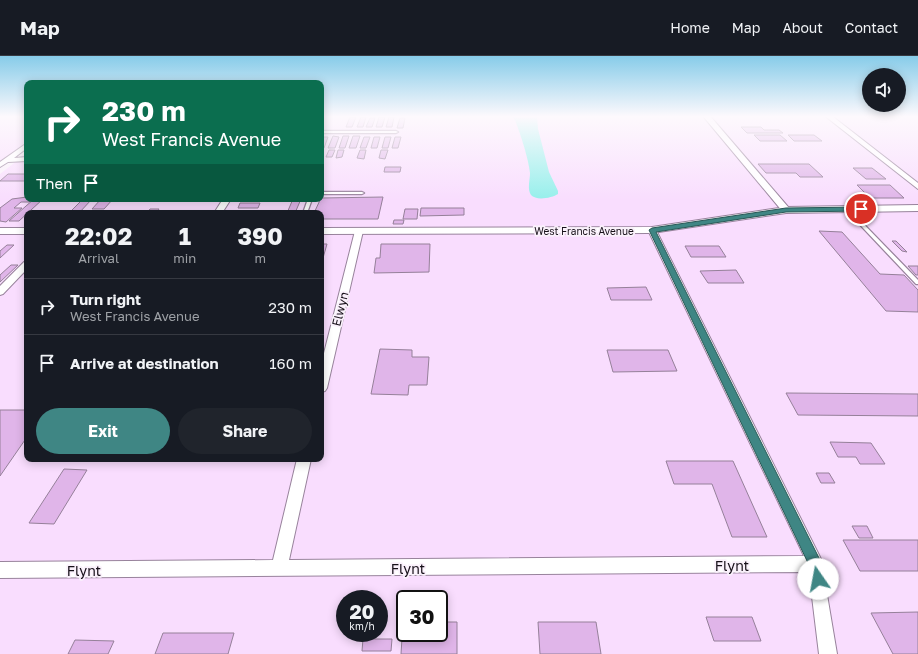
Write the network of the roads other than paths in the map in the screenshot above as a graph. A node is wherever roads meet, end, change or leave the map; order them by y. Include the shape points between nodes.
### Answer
1 (730, 144) edge
2 (863, 144) edge
3 (24, 147) edge
4 (7, 160) junction
5 (24, 160) edge
6 (0, 165) edge
7 (918, 187) edge
8 (324, 193) edge
9 (362, 193) dead end
10 (918, 208) edge
11 (847, 209) junction
12 (786, 210) junction
13 (652, 230) junction
14 (0, 231) edge
15 (24, 231) edge
16 (324, 231) edge
17 (359, 231) junction
18 (24, 267) edge
19 (918, 283) edge
20 (0, 292) edge
21 (324, 376) edge
22 (303, 462) edge
23 (816, 564) junction
24 (279, 568) junction
25 (0, 570) edge
26 (828, 654) edge

1 - 12 street
2 - 7 street
3 - 4 street
4 - 5 street
4 - 6 street
8 - 9 lane
10 - 11 street, West Francis Avenue
11 - 12 street, West Francis Avenue
11 - 19 lane
12 - 13 street, West Francis Avenue
13 - 17 street, West Francis Avenue
13 - 23 street
14 - 15 street
16 - 17 street, West Francis Avenue
17 - 21 street, Elwyn
18 - 20 street
22 - 24 street
23 - 24 street, Flynt
23 - 26 street
24 - 25 street, Flynt

